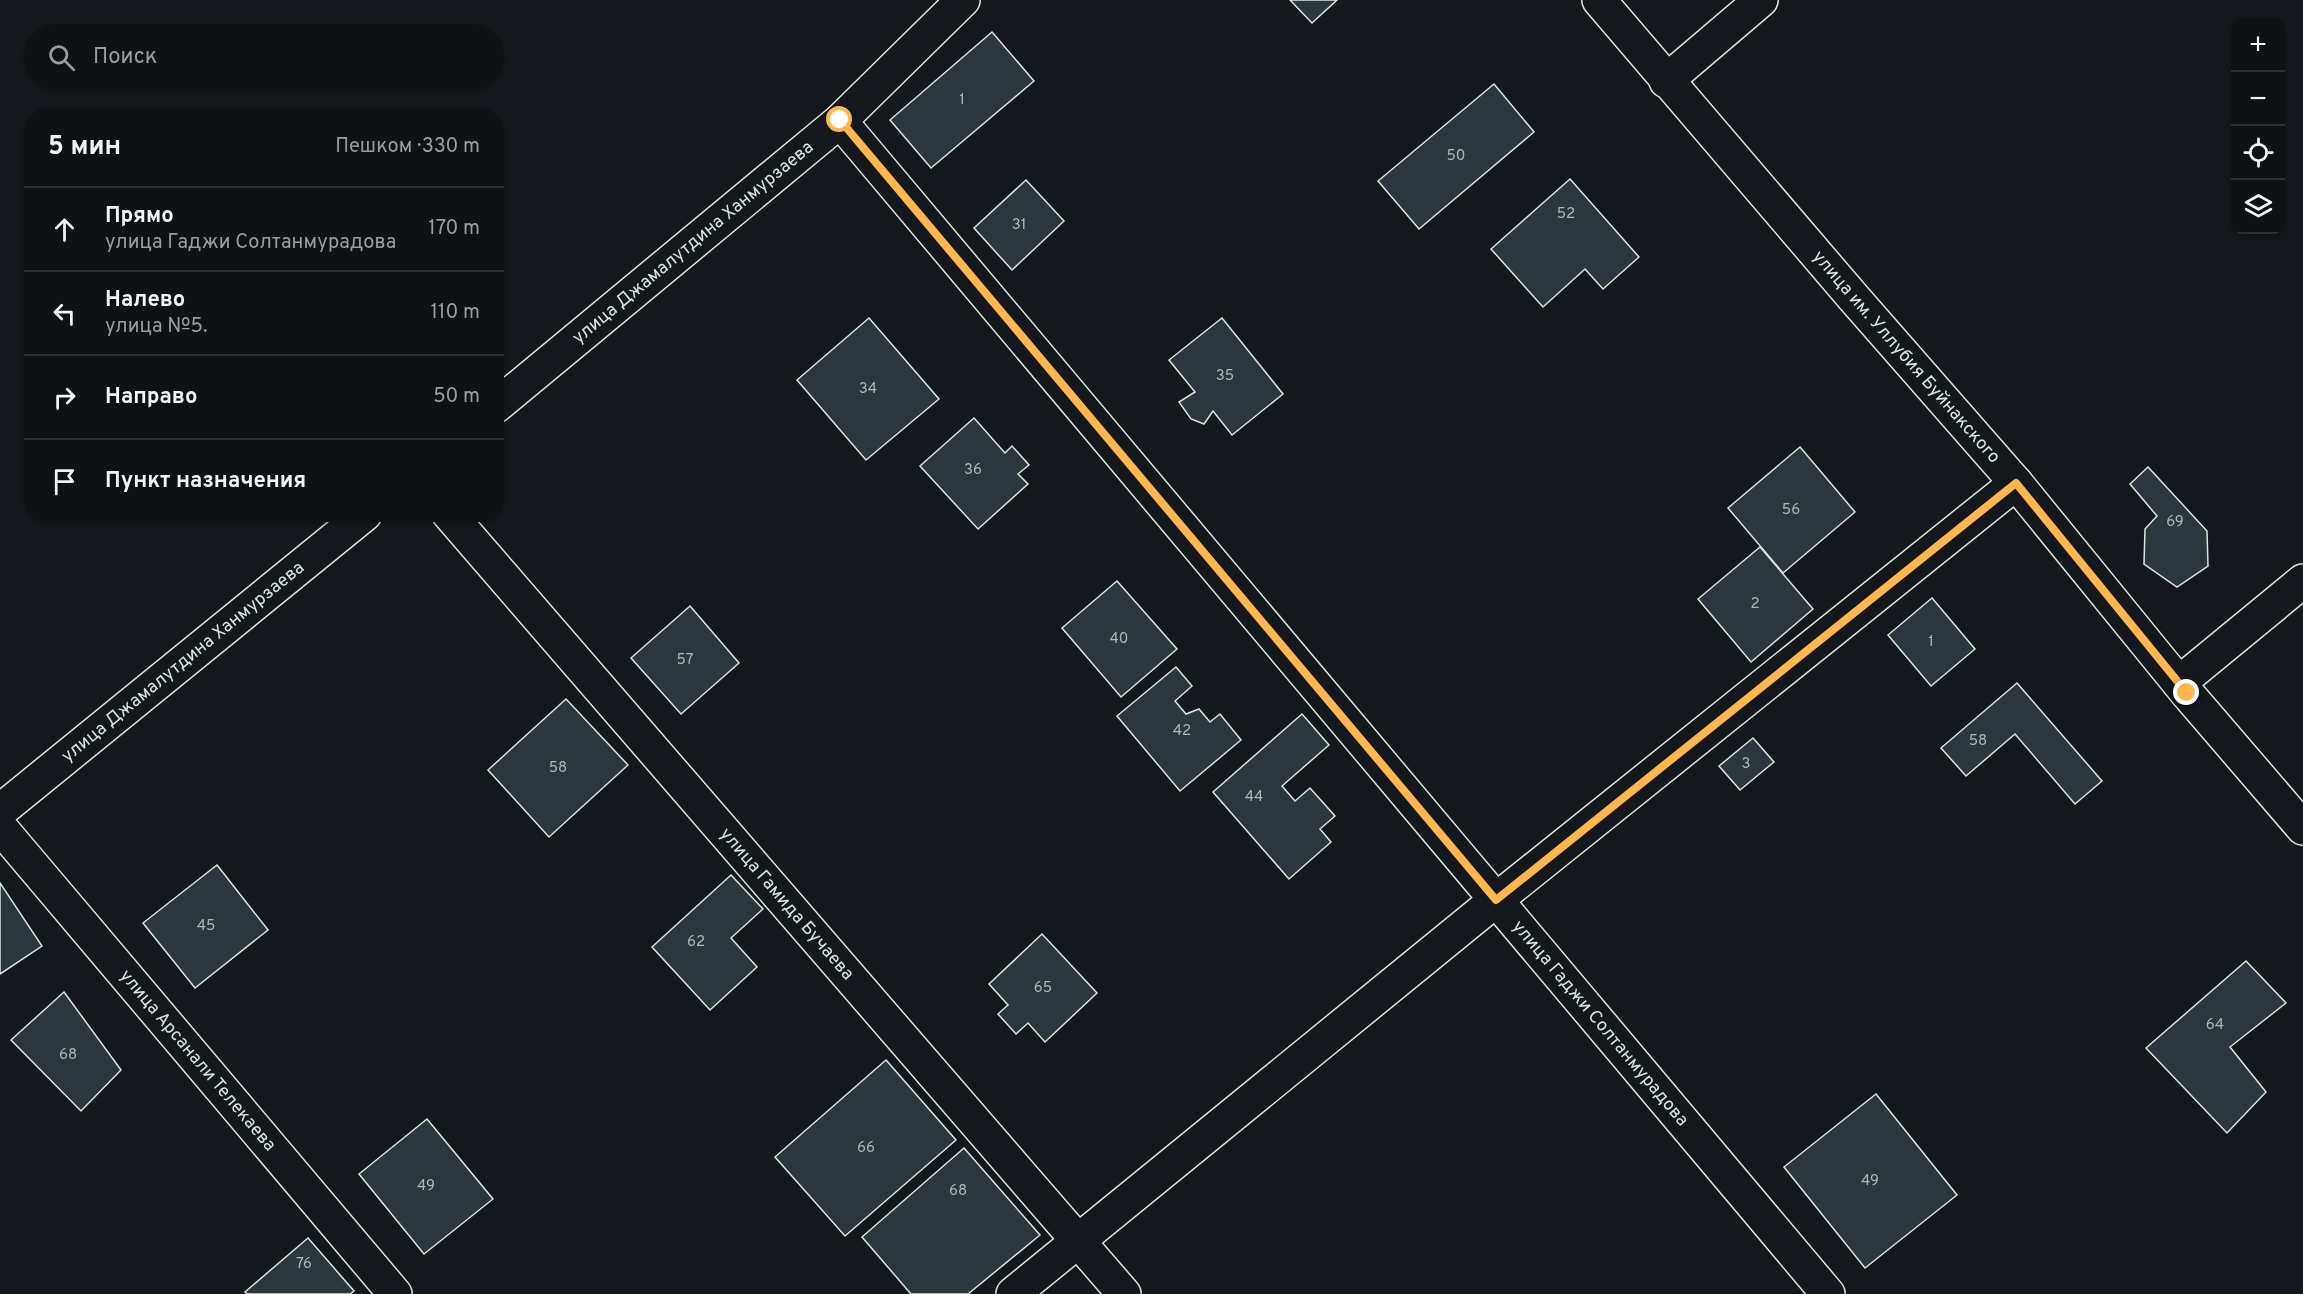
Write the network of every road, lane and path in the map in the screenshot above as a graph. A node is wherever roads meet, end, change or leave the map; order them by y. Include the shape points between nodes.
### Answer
1 (963, 0) edge
2 (1599, 0) edge
3 (1761, 0) edge
4 (1666, 81) junction
5 (840, 120) junction
6 (504, 399) edge
7 (2016, 483) junction
8 (355, 522) edge
9 (456, 522) edge
10 (2303, 581) edge
11 (2180, 683) junction
12 (0, 811) edge
13 (0, 827) edge
14 (2303, 828) edge
15 (1496, 900) junction
16 (1079, 1239) junction
17 (395, 1294) edge
18 (1013, 1294) edge
19 (1124, 1294) edge
20 (1828, 1294) edge

1 - 5 street, улица Джамалутдина Ханмурзаева
2 - 4 street, улица им. Уллубия Буйнакского
3 - 4 street
4 - 7 street, улица им. Уллубия Буйнакского
5 - 6 street, улица Джамалутдина Ханмурзаева
5 - 15 street, улица Гаджи Солтанмурадова
7 - 11 street, улица им. Уллубия Буйнакского
7 - 15 street
8 - 12 street, улица Джамалутдина Ханмурзаева
9 - 16 street, улица Гамида Бучаева
10 - 11 street
11 - 14 street, улица им. Уллубия Буйнакского
13 - 17 street, улица Арсанали Телекаева
15 - 16 street
15 - 20 street, улица Гаджи Солтанмурадова
16 - 18 street
16 - 19 street, улица Гамида Бучаева

